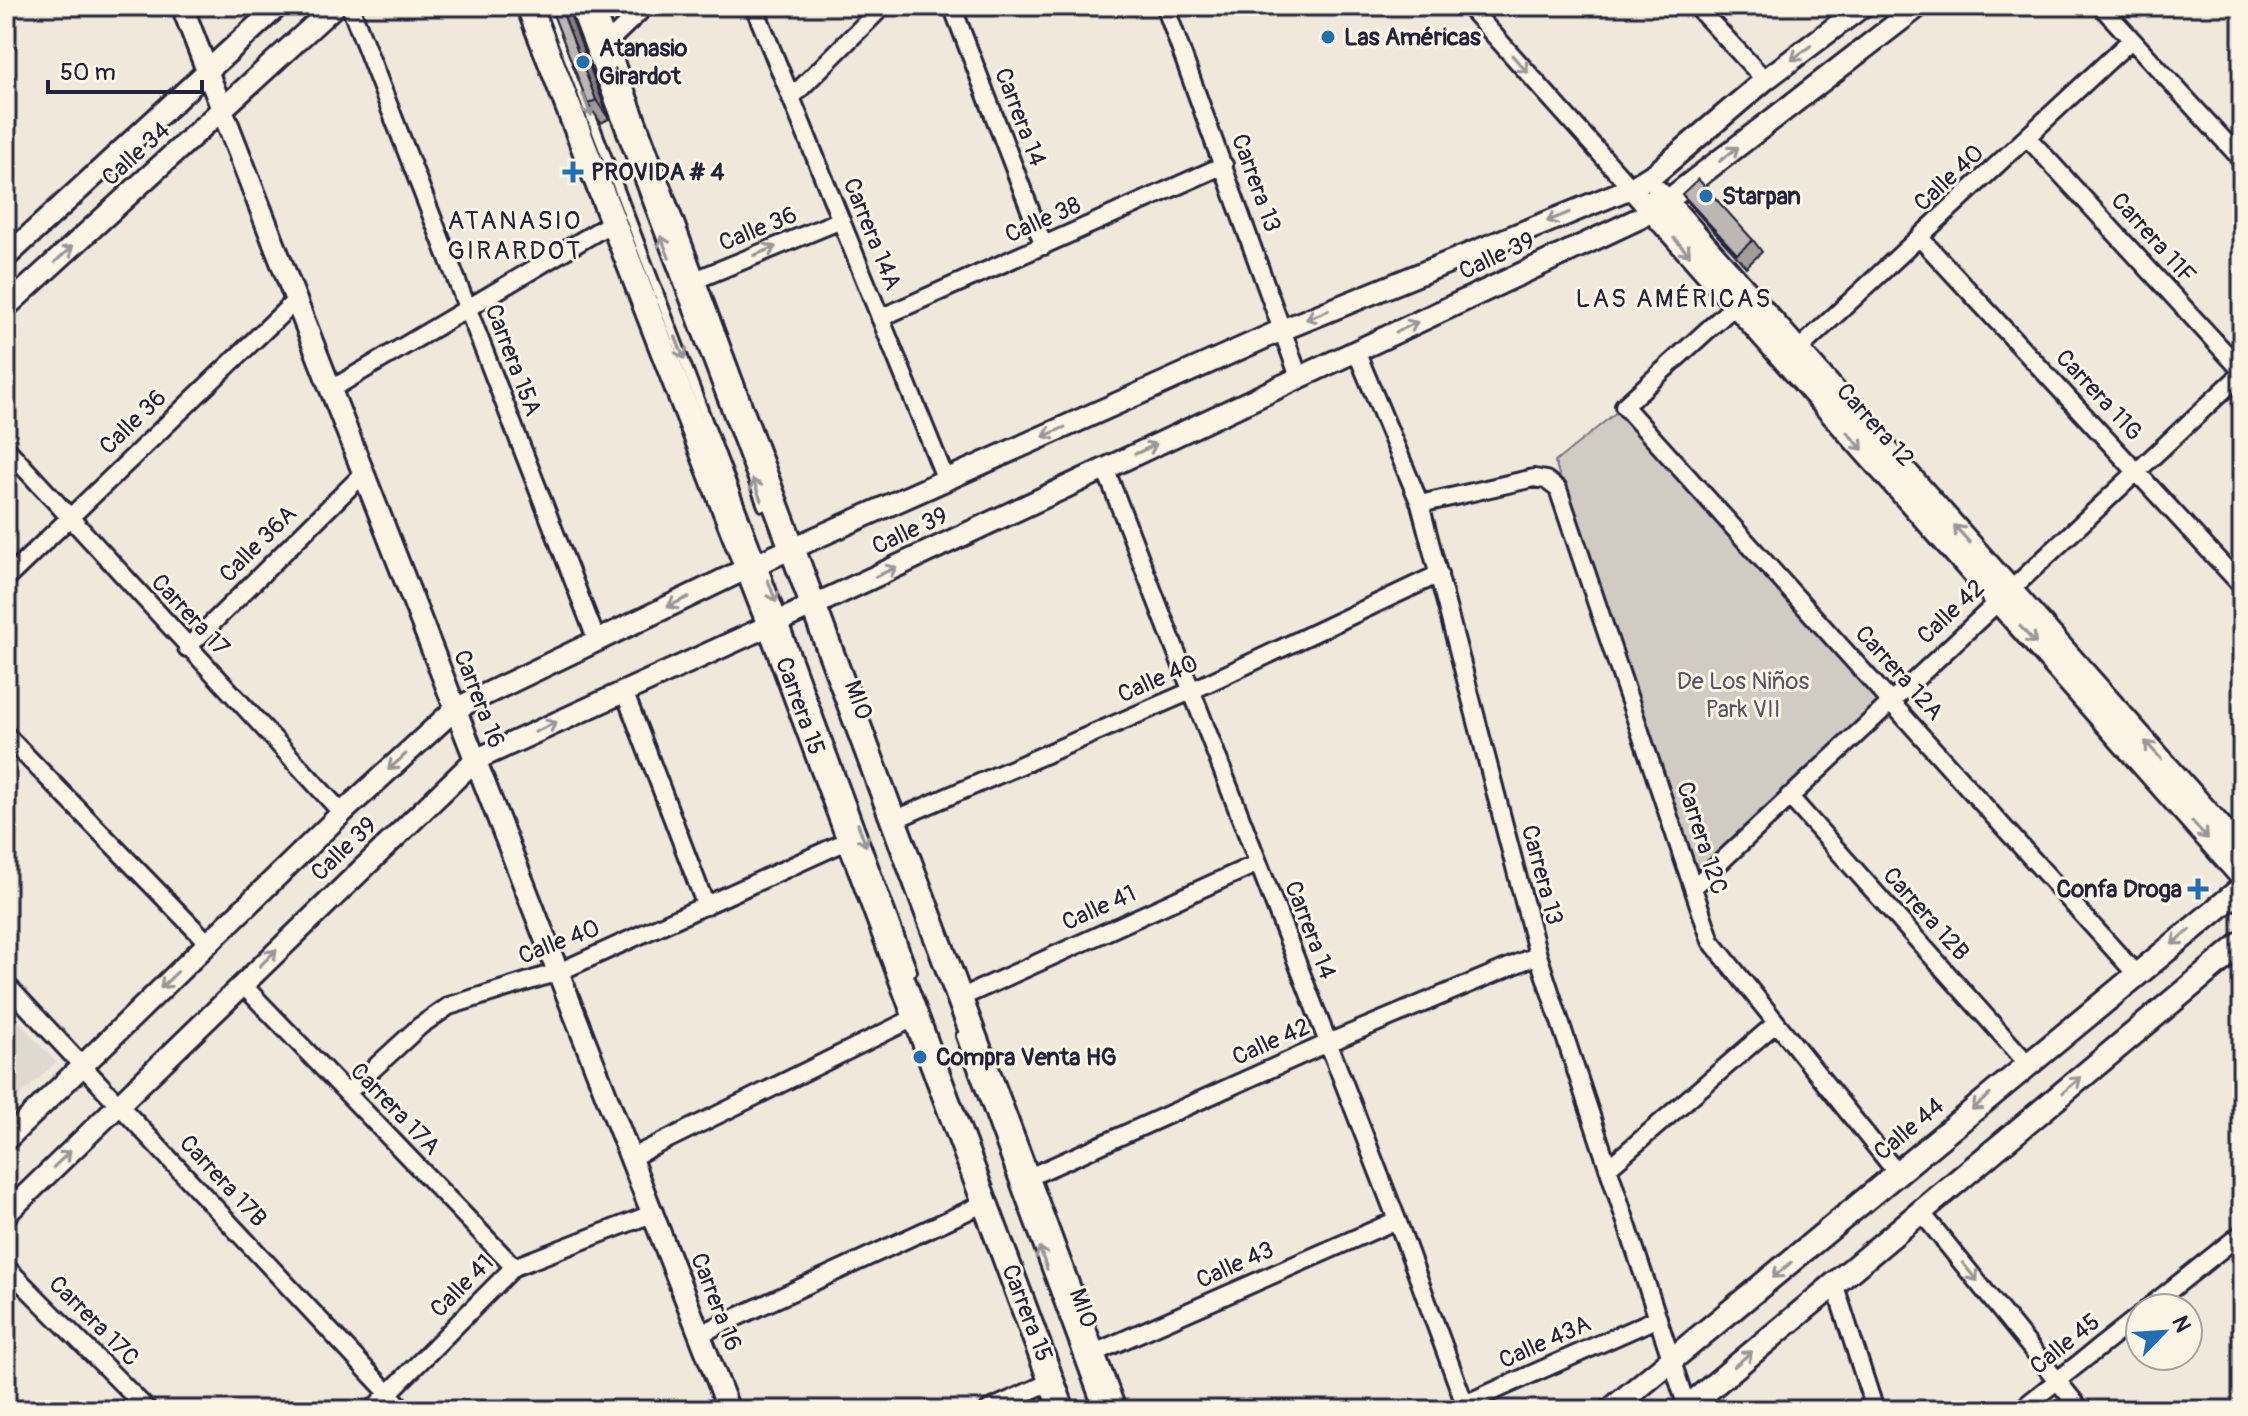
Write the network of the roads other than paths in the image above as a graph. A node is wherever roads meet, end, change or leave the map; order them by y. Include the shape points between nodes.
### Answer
1 (182, 6) edge
2 (278, 6) edge
3 (335, 6) edge
4 (350, 6) edge
5 (529, 6) edge
6 (549, 6) edge
7 (574, 6) edge
8 (590, 6) edge
9 (646, 6) edge
10 (754, 6) edge
11 (883, 6) edge
12 (952, 6) edge
13 (1165, 6) edge
14 (1468, 6) edge
15 (1696, 6) edge
16 (1863, 6) edge
17 (1919, 6) edge
18 (2101, 6) edge
19 (2131, 40) junction
20 (605, 45) junction
21 (207, 72) junction
22 (1765, 80) junction
23 (791, 98) junction
24 (222, 110) junction
25 (2028, 138) junction
26 (2236, 142) edge
27 (2242, 160) edge
28 (1224, 165) junction
29 (1639, 184) junction
30 (1659, 206) junction
31 (841, 220) junction
32 (613, 222) junction
33 (1920, 238) junction
34 (1044, 246) junction
35 (6, 257) edge
36 (693, 281) junction
37 (295, 301) junction
38 (1734, 306) junction
39 (6, 307) edge
40 (468, 308) junction
41 (880, 318) junction
42 (1282, 330) junction
43 (1798, 350) junction
44 (1356, 351) junction
45 (2242, 372) edge
46 (1299, 377) junction
47 (330, 390) junction
48 (6, 448) edge
49 (1105, 468) junction
50 (2137, 472) junction
51 (362, 475) junction
52 (946, 480) junction
53 (1420, 504) junction
54 (766, 511) dead end
55 (68, 517) junction
56 (784, 547) junction
57 (755, 565) junction
58 (1439, 574) junction
59 (6, 579) edge
60 (2242, 586) edge
61 (2004, 596) junction
62 (809, 607) junction
63 (776, 622) junction
64 (813, 637) dead end
65 (597, 641) junction
66 (187, 648) junction
67 (624, 691) junction
68 (1191, 691) junction
69 (1892, 700) junction
70 (455, 709) junction
71 (6, 735) edge
72 (475, 760) junction
73 (1789, 796) junction
74 (342, 813) junction
75 (894, 820) junction
76 (849, 840) junction
77 (2242, 850) edge
78 (1258, 863) junction
79 (2242, 878) edge
80 (1694, 887) junction
81 (2242, 888) edge
82 (706, 906) junction
83 (208, 943) junction
84 (2242, 943) edge
85 (1538, 955) junction
86 (561, 971) junction
87 (2136, 974) junction
88 (913, 976) dead end
89 (6, 984) edge
90 (242, 984) junction
91 (960, 998) junction
92 (916, 1017) junction
93 (956, 1023) dead end
94 (1775, 1024) junction
95 (1328, 1043) junction
96 (2027, 1063) junction
97 (82, 1066) junction
98 (347, 1093) junction
99 (118, 1104) junction
100 (6, 1140) edge
101 (974, 1140) dead end
102 (632, 1157) junction
103 (1608, 1168) junction
104 (1897, 1173) junction
105 (1027, 1178) junction
106 (985, 1203) junction
107 (1921, 1212) junction
108 (654, 1213) junction
109 (6, 1214) edge
110 (1397, 1220) junction
111 (2242, 1233) edge
112 (6, 1267) edge
113 (514, 1267) junction
114 (1834, 1283) junction
115 (2168, 1292) edge
116 (1658, 1318) junction
117 (2124, 1328) edge
118 (700, 1334) junction
119 (1092, 1354) junction
120 (1672, 1362) junction
121 (2058, 1380) junction
122 (1052, 1381) junction
123 (389, 1393) junction
124 (1461, 1408) edge
125 (1686, 1409) edge
126 (148, 1410) edge
127 (372, 1410) edge
128 (404, 1410) edge
129 (729, 1410) edge
130 (988, 1410) edge
131 (1062, 1410) edge
132 (1072, 1410) edge
133 (1099, 1410) edge
134 (1113, 1410) edge
135 (1611, 1410) edge
136 (1875, 1410) edge
137 (2020, 1410) edge
138 (2081, 1410) edge

1 - 21 street, Carrera 16
2 - 21 street, Calle 34
3 - 24 street, Calle 34
4 - 40 street, Carrera 15A
5 - 32 main road, Carrera 15
6 -> 57 lane
54 -> 7 lane
8 - 20 main road, Carrera 15
9 - 20 street
10 - 23 street, Carrera 14A
11 - 23 street
12 - 34 street, Carrera 14
13 - 28 street, Carrera 13
14 -> 29 street, Carrera 12
15 - 22 street
16 -> 22 street, Calle 39
30 -> 17 street, Calle 39
18 - 19 street
19 - 25 street, Calle 40
19 - 26 street
20 - 36 main road, Carrera 15
21 - 24 street, Carrera 16
21 - 35 street, Calle 34
22 - 29 street, Calle 39
23 - 31 street, Carrera 14A
24 - 37 street, Carrera 16
39 -> 24 street, Calle 34
25 - 33 street, Calle 40
25 - 45 street, Carrera 11F
26 - 27 street
28 - 34 street, Calle 38
28 - 42 street, Carrera 13
29 - 30 street, Carrera 12
29 -> 42 street, Calle 39
30 -> 38 street, Carrera 12
30 - 43 street, Carrera 12
44 -> 30 street, Calle 39
36 -> 31 street, Calle 36
31 - 41 street, Carrera 14A
32 - 40 street
32 - 57 main road, Carrera 15
33 - 43 street, Calle 40
33 - 50 street, Carrera 11G
34 - 41 street, Calle 38
36 - 56 main road, Carrera 15
37 - 47 street, Carrera 16
37 - 55 street, Calle 36
38 -> 61 street, Carrera 12
38 - 69 street, Carrera 12A via 1624,406
40 - 47 street
40 - 65 street, Carrera 15A
41 - 52 street, Carrera 14A
42 - 46 street, Carrera 13
42 -> 52 street, Calle 39
61 -> 43 street, Carrera 12
44 - 46 street, Calle 39
44 - 53 street, Carrera 13
45 - 50 street, Calle 42
49 -> 46 street, Calle 39
47 - 51 street, Carrera 16
48 - 55 street, Carrera 17
62 -> 49 street, Calle 39
49 - 68 street, Carrera 14
50 - 60 street, Carrera 11G
50 - 61 street, Calle 42
51 - 66 street, Calle 36A
51 - 70 street, Carrera 16
52 - 56 street, Calle 39
53 - 58 street, Carrera 13
53 - 80 street, Carrera 12C via 1540,478 1563,497
55 - 59 street, Calle 36
55 - 66 street, Carrera 17
56 - 57 street, Calle 39
56 - 62 main road, Carrera 15
57 -> 63 main road, Carrera 15
57 -> 65 street, Calle 39
58 - 68 street, Calle 40
58 - 85 street, Carrera 13
61 - 69 street, Calle 42
77 -> 61 street, Carrera 12
61 -> 79 street, Carrera 12
62 - 63 street, Calle 39
62 - 64 lane
62 - 75 main road, Carrera 15
63 - 67 street, Calle 39
63 - 76 main road, Carrera 15
63 -> 88 lane, MIO
65 - 70 street, Calle 39
66 - 74 street, Carrera 17
72 -> 67 street, Calle 39
67 - 82 street
68 - 75 street, Calle 40
68 - 78 street, Carrera 14
69 - 73 street, Calle 42
69 - 87 street, Carrera 12A
70 - 72 street, Carrera 16
70 -> 74 street, Calle 39
71 - 83 street
72 - 86 street, Carrera 16
90 -> 72 street, Calle 39
73 - 80 street, Calle 42
73 - 96 street, Carrera 12B
74 - 83 street, Calle 39
75 - 91 main road, Carrera 15
76 - 82 street, Calle 40
76 - 92 main road, Carrera 15
78 - 91 street, Calle 41
78 - 95 street, Carrera 14
80 - 94 street, Carrera 12C via 1711,941
81 -> 87 main road, Calle 44
82 - 86 street, Calle 40
83 -> 97 street, Calle 39
107 -> 84 main road
85 - 95 street, Calle 42
85 - 103 street, Carrera 13
86 - 98 street, Calle 40 via 449,1006
86 - 102 street, Carrera 16
87 - 96 main road, Calle 44
89 - 97 street, Carrera 17B
90 - 98 street, Carrera 17A
90 - 99 street, Calle 39
91 - 105 main road, Carrera 15
92 - 102 street
92 - 106 main road, Carrera 15
133 -> 93 lane, MIO
94 - 103 street
94 - 104 street, Carrera 12C
95 - 105 street, Calle 42
95 - 110 street, Carrera 14
96 -> 104 main road, Calle 44
97 - 99 street, Carrera 17B
97 - 100 street, Calle 39
98 - 113 street, Carrera 17A
109 -> 99 street, Calle 39
99 - 123 street, Carrera 17B
101 - 132 lane, MIO
102 - 108 street, Carrera 16
103 - 116 street, Carrera 13
104 -> 120 main road, Calle 44
105 - 119 main road, Carrera 15
106 - 118 street
106 - 122 main road, Carrera 15
107 - 114 main road
107 -> 121 street
108 - 113 street, Calle 41
108 - 118 street, Carrera 16
110 - 119 street, Calle 43
110 - 124 street, Carrera 14
111 - 115 street
112 - 126 street, Carrera 17C
113 - 123 street, Calle 41
125 -> 114 main road
114 - 136 street
116 - 120 street, Carrera 13
116 - 124 street, Calle 43A
117 - 121 street, Calle 45
118 - 129 street, Carrera 16
119 - 134 main road, Carrera 15
120 - 125 street, Carrera 13
120 - 135 main road, Calle 44
121 - 137 street, Calle 45
121 - 138 street
122 - 130 street
122 - 131 main road, Carrera 15
123 - 127 street, Calle 41
123 - 128 street, Carrera 17B

